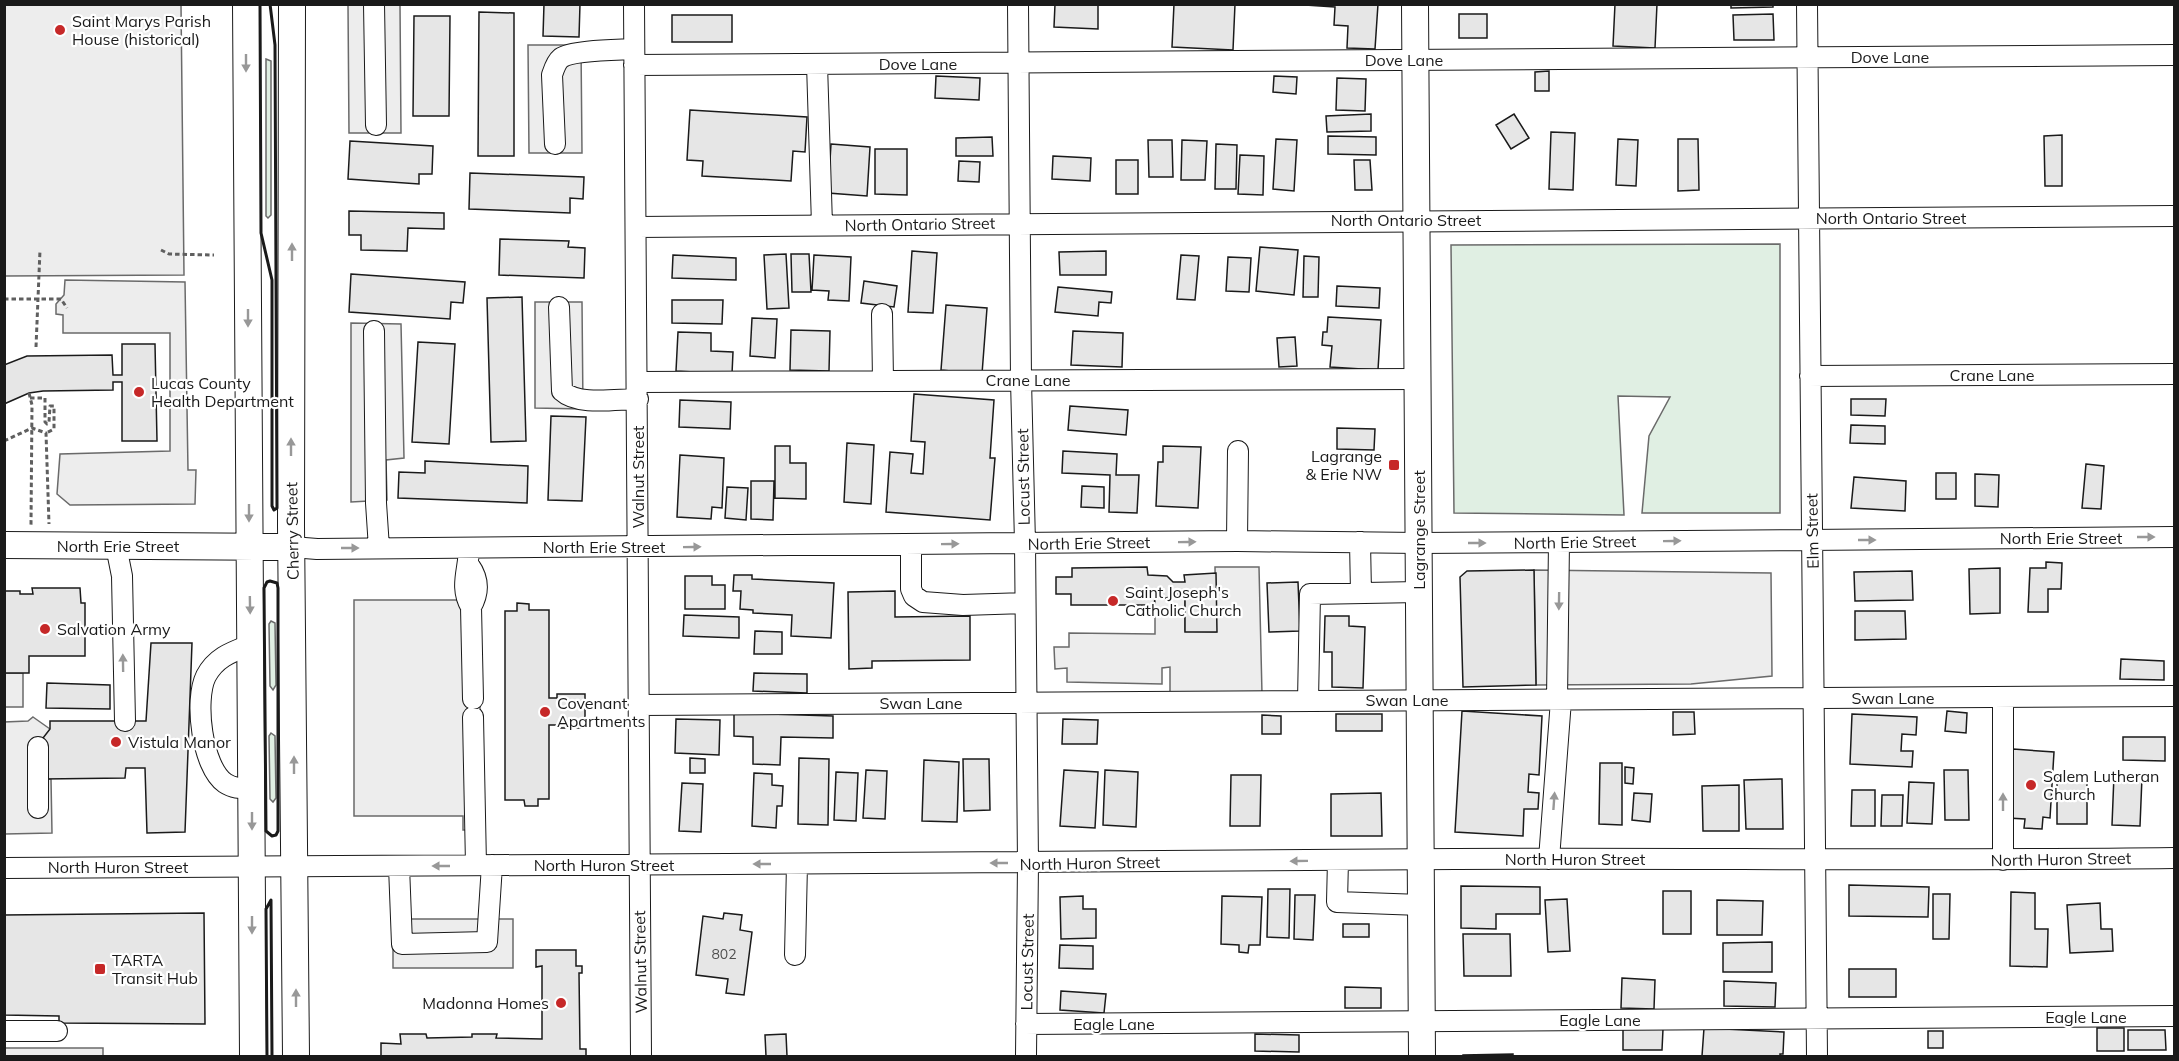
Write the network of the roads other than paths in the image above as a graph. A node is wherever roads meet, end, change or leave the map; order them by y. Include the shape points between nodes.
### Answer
1 (246, 4) edge
2 (292, 4) edge
3 (374, 4) edge
4 (634, 4) edge
5 (1018, 4) edge
6 (1415, 4) edge
7 (1807, 4) edge
8 (2175, 55) edge
9 (634, 57) junction
10 (1807, 58) junction
11 (1415, 60) junction
12 (1019, 63) junction
13 (817, 64) junction
14 (376, 125) dead end
15 (555, 144) dead end
16 (2175, 216) edge
17 (1809, 218) junction
18 (1415, 220) junction
19 (1020, 223) junction
20 (822, 225) junction
21 (637, 227) junction
22 (560, 307) dead end
23 (882, 314) dead end
24 (374, 331) dead end
25 (2175, 374) edge
26 (1810, 376) junction
27 (1418, 379) junction
28 (1021, 380) junction
29 (882, 381) junction
30 (638, 391) junction
31 (1238, 451) dead end
32 (2175, 537) edge
33 (1812, 540) junction
34 (1238, 541) junction
35 (1559, 542) junction
36 (1025, 543) junction
37 (1359, 543) junction
38 (1419, 543) junction
39 (4, 545) edge
40 (910, 545) junction
41 (116, 546) junction
42 (249, 546) junction
43 (291, 547) junction
44 (638, 547) junction
45 (379, 548) junction
46 (469, 557) junction
47 (1419, 592) junction
48 (1361, 593) junction
49 (1025, 603) junction
50 (250, 645) junction
51 (2175, 696) edge
52 (2003, 697) junction
53 (1813, 698) junction
54 (1420, 700) junction
55 (1559, 700) junction
56 (1308, 701) junction
57 (1026, 702) junction
58 (640, 705) junction
59 (124, 721) dead end
60 (38, 747) dead end
61 (252, 788) junction
62 (38, 808) dead end
63 (1815, 858) junction
64 (2175, 858) edge
65 (1549, 859) junction
66 (1338, 860) junction
67 (1421, 860) junction
68 (2003, 860) junction
69 (1028, 863) junction
70 (797, 864) junction
71 (484, 865) junction
72 (638, 865) junction
73 (295, 866) junction
74 (399, 866) junction
75 (252, 867) junction
76 (4, 868) edge
77 (1421, 905) junction
78 (795, 955) dead end
79 (2175, 1016) edge
80 (1816, 1019) junction
81 (1422, 1022) junction
82 (1026, 1024) junction
83 (57, 1030) dead end
84 (4, 1031) edge
85 (253, 1056) edge
86 (296, 1056) edge
87 (641, 1056) edge
88 (1026, 1056) edge
89 (1422, 1056) edge
90 (1817, 1056) edge

1 -> 42 main road
43 -> 2 main road, Cherry Street
3 - 14 street
4 - 9 street, Walnut Street
5 - 12 street, Locust Street
6 - 11 main road, Lagrange Street
7 - 10 street, Elm Street
8 - 10 street, Dove Lane
9 - 13 street, Dove Lane
9 - 15 street, Dove Lane via 585,52 562,57 552,75
9 - 21 street, Walnut Street
10 - 11 street, Dove Lane
10 - 17 street, Elm Street
11 - 12 street, Dove Lane
11 - 18 main road, Lagrange Street
12 - 13 street, Dove Lane
12 - 19 street, Locust Street
13 - 20 street
16 - 17 street, North Ontario Street
17 - 18 street, North Ontario Street
17 - 26 street, Elm Street
18 - 19 street, North Ontario Street
18 - 27 main road, Lagrange Street
19 - 20 street, North Ontario Street
19 - 28 street, Locust Street
20 - 21 street, North Ontario Street
21 - 30 street, Walnut Street
22 - 30 street, Crane Lane via 562,391 577,400
23 - 29 street
24 - 45 street
25 - 26 street, Crane Lane
26 - 33 street, Elm Street
27 - 28 street, Crane Lane
27 - 38 main road, Lagrange Street
28 - 29 street, Crane Lane
28 - 36 street, Locust Street
29 - 30 street, Crane Lane
30 - 44 street, Walnut Street
31 - 34 street
33 -> 32 street, North Erie Street
35 -> 33 street, North Erie Street
33 - 53 street, Elm Street
36 -> 34 street, North Erie Street
34 - 37 street, North Erie Street
38 -> 35 street, North Erie Street
35 -> 55 street
40 -> 36 street, North Erie Street
36 - 49 street, Locust Street
37 - 38 street, North Erie Street
37 - 48 street
38 - 47 main road, Lagrange Street
39 - 41 main road, North Erie Street
44 -> 40 street, North Erie Street
40 - 49 street via 911,589 922,602
41 - 42 main road, North Erie Street
59 -> 41 street via 122,576
42 - 43 main road, North Erie Street
42 -> 50 main road
43 -> 45 street, North Erie Street
73 -> 43 main road, Cherry Street
44 - 46 street, North Erie Street
44 - 58 street, Walnut Street
45 - 46 street, North Erie Street
46 - 71 street via 464,573 466,598 471,607 473,708
47 - 48 street
47 - 54 main road, Lagrange Street
48 - 56 street via 1310,594
49 - 57 street, Locust Street
50 - 61 main road
50 - 61 street via 224,655 206,675 201,719 208,759 215,774 225,784
51 - 52 street, Swan Lane
52 - 53 street, Swan Lane
68 -> 52 street
53 - 55 street, Swan Lane
53 - 63 street, Elm Street
54 - 55 street, Swan Lane
54 - 56 street, Swan Lane
54 - 67 main road, Lagrange Street
65 -> 55 street
56 - 57 street, Swan Lane
57 - 58 street, Swan Lane
57 - 69 street, Locust Street
58 - 72 street, Walnut Street
60 - 62 street
61 -> 75 main road
63 - 65 street, North Huron Street
63 - 68 street, North Huron Street
63 - 80 street, Elm Street
64 - 68 street, North Huron Street
65 - 67 street, North Huron Street
66 - 67 street, North Huron Street
66 -> 69 street, North Huron Street
66 - 77 street via 1337,902
67 - 77 main road, Lagrange Street
69 -> 70 street, North Huron Street
69 - 82 street, Locust Street
70 -> 72 street, North Huron Street
70 - 78 street
71 - 72 street, North Huron Street
71 -> 74 street, North Huron Street
71 - 74 street via 487,942 402,944
72 - 87 street, Walnut Street
73 - 74 street, North Huron Street
73 - 75 street, North Huron Street
86 -> 73 main road, Cherry Street
75 - 76 street, North Huron Street
75 -> 85 main road
77 - 81 main road, Lagrange Street
79 - 80 street, Eagle Lane
80 - 81 street, Eagle Lane
80 - 90 street, Elm Street
81 - 82 street, Eagle Lane
81 - 89 main road, Lagrange Street
82 - 88 street, Locust Street
83 - 84 street

